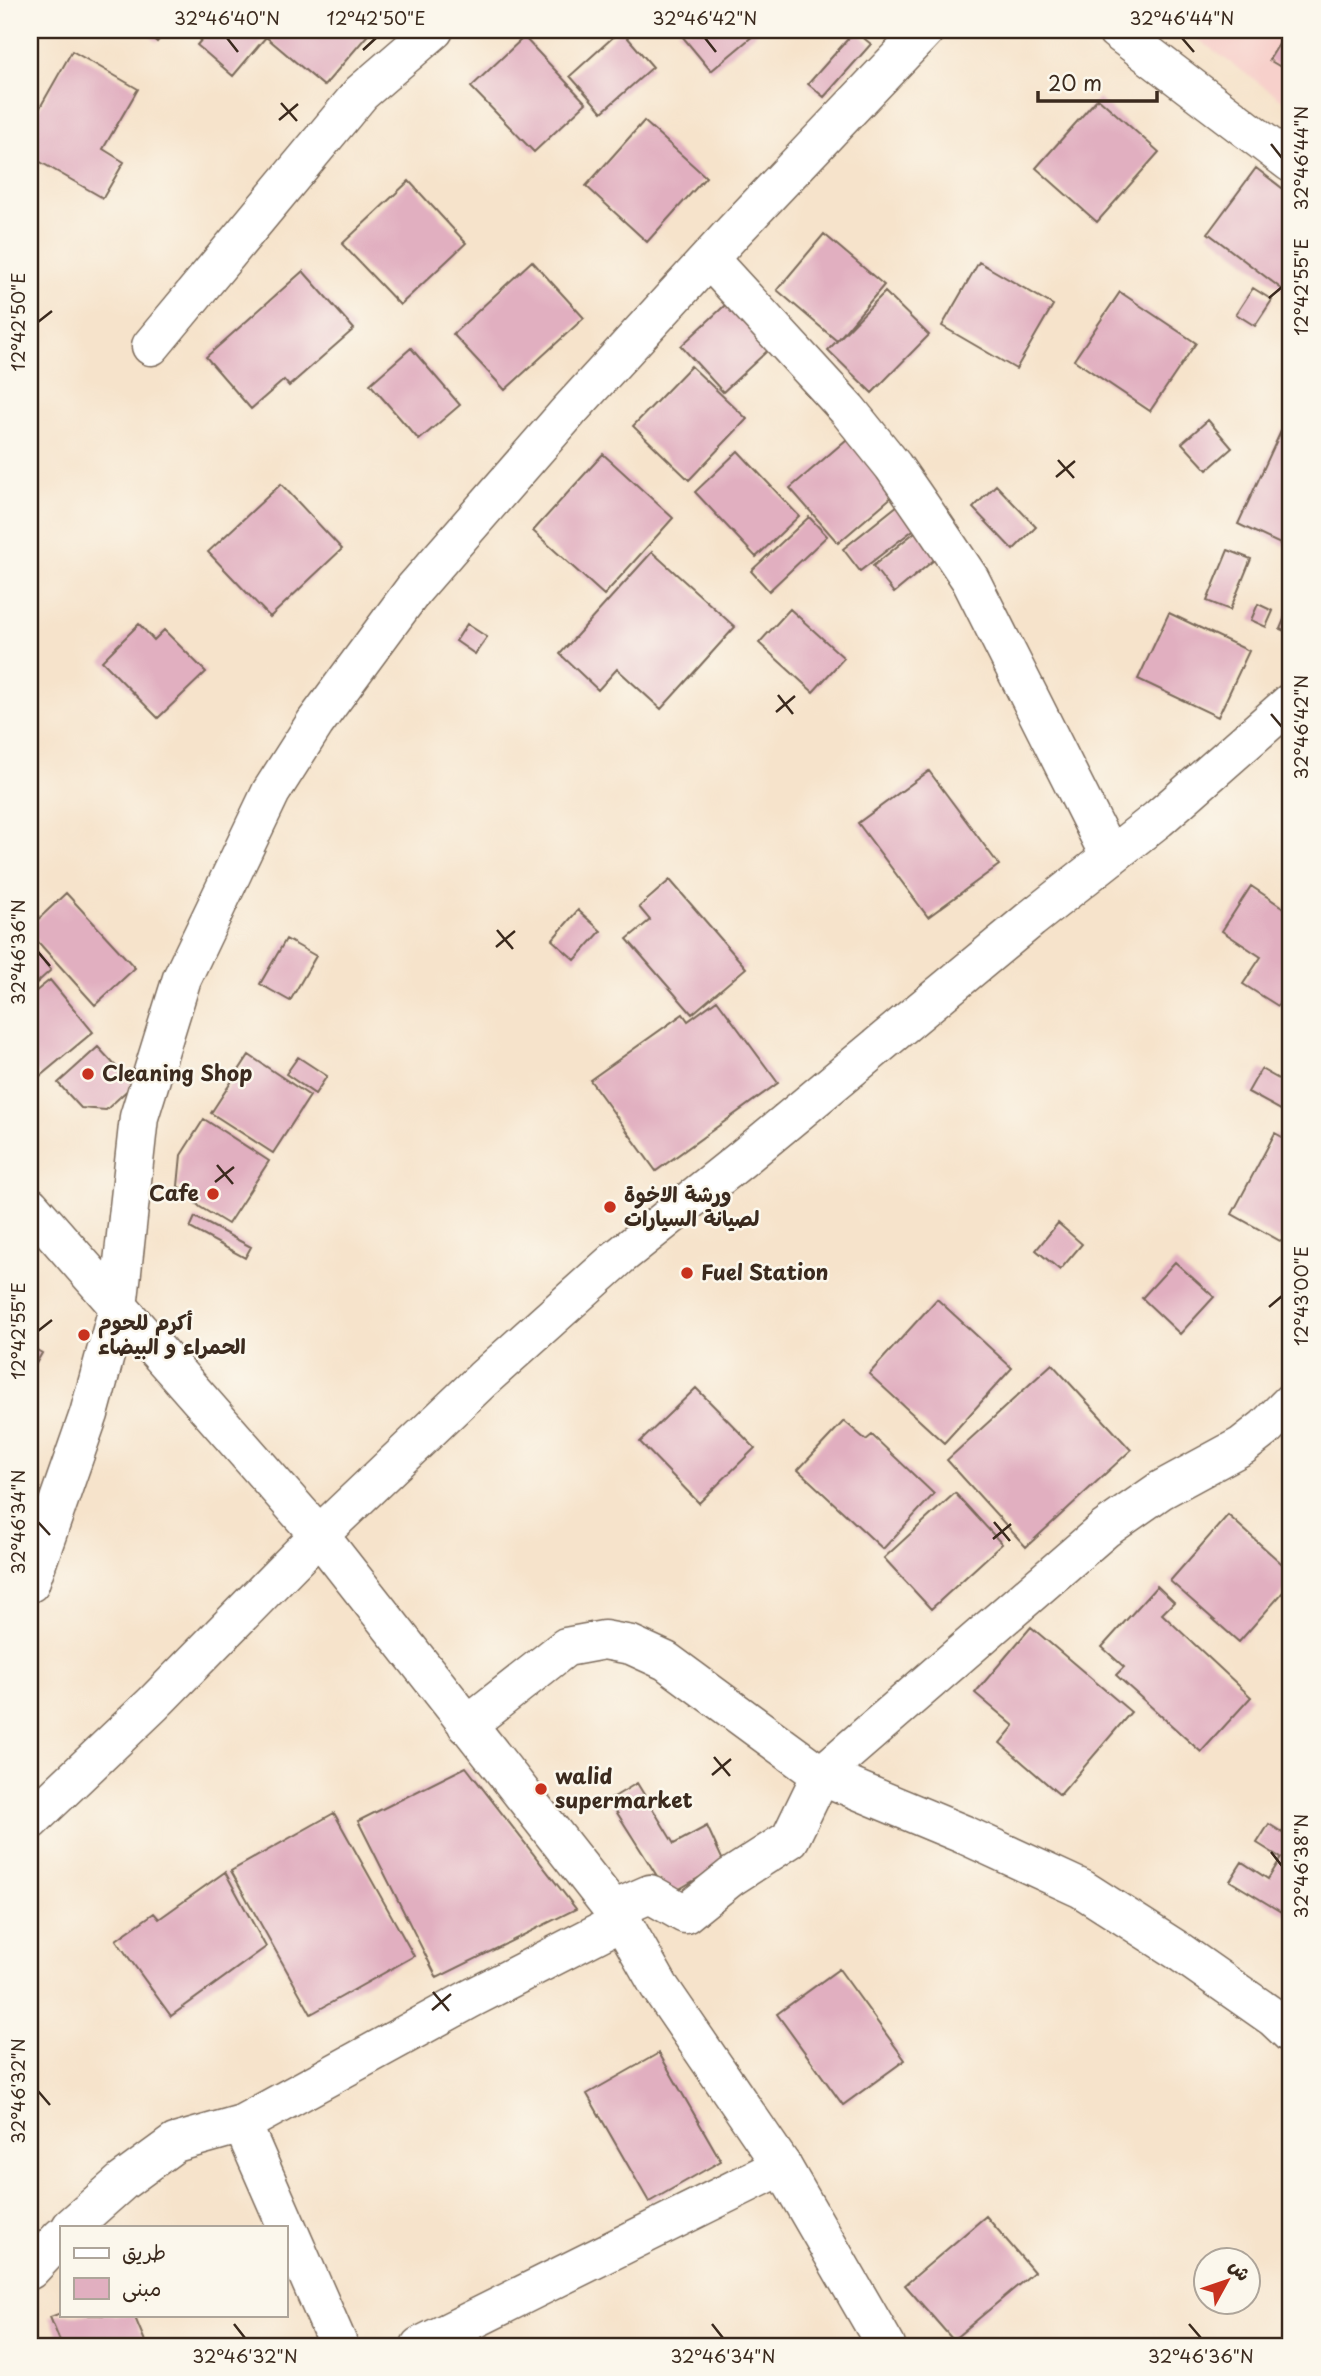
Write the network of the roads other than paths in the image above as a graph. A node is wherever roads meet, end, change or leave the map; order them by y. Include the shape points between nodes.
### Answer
1 (434, 30) edge
2 (925, 30) edge
3 (1116, 30) edge
4 (1291, 163) edge
5 (709, 259) junction
6 (151, 346) dead end
7 (1291, 702) edge
8 (1110, 857) junction
9 (30, 1206) edge
10 (118, 1308) junction
11 (1291, 1402) edge
12 (318, 1535) junction
13 (30, 1583) edge
14 (467, 1725) junction
15 (821, 1775) junction
16 (30, 1821) edge
17 (622, 1921) junction
18 (1291, 2034) edge
19 (242, 2124) junction
20 (782, 2166) junction
21 (72, 2226) edge
22 (287, 2226) edge
23 (287, 2227) edge
24 (60, 2238) edge
25 (30, 2270) edge
26 (339, 2346) edge
27 (420, 2346) edge
28 (886, 2346) edge

1 - 6 street via 361,93
2 - 5 street
3 - 4 street
5 - 8 street via 847,409 893,466 970,579
5 - 10 street via 414,589 315,723 271,792 182,978 139,1117
7 - 8 street
8 - 12 street via 618,1257
9 - 10 street
10 - 12 street
10 - 13 street via 89,1414
11 - 15 street via 1242,1446 1161,1490 1105,1530
12 - 14 street
12 - 16 street via 153,1704
14 - 15 street via 566,1647 604,1640 631,1645 666,1661
14 - 17 street
15 - 17 street via 790,1839 685,1914 650,1894 627,1905
15 - 18 street via 1082,1889 1177,1950
17 - 19 street
17 - 20 street via 659,1986
19 - 21 street via 175,2143
19 - 22 street
20 - 27 street
20 - 28 street
23 - 26 street
24 - 25 street

